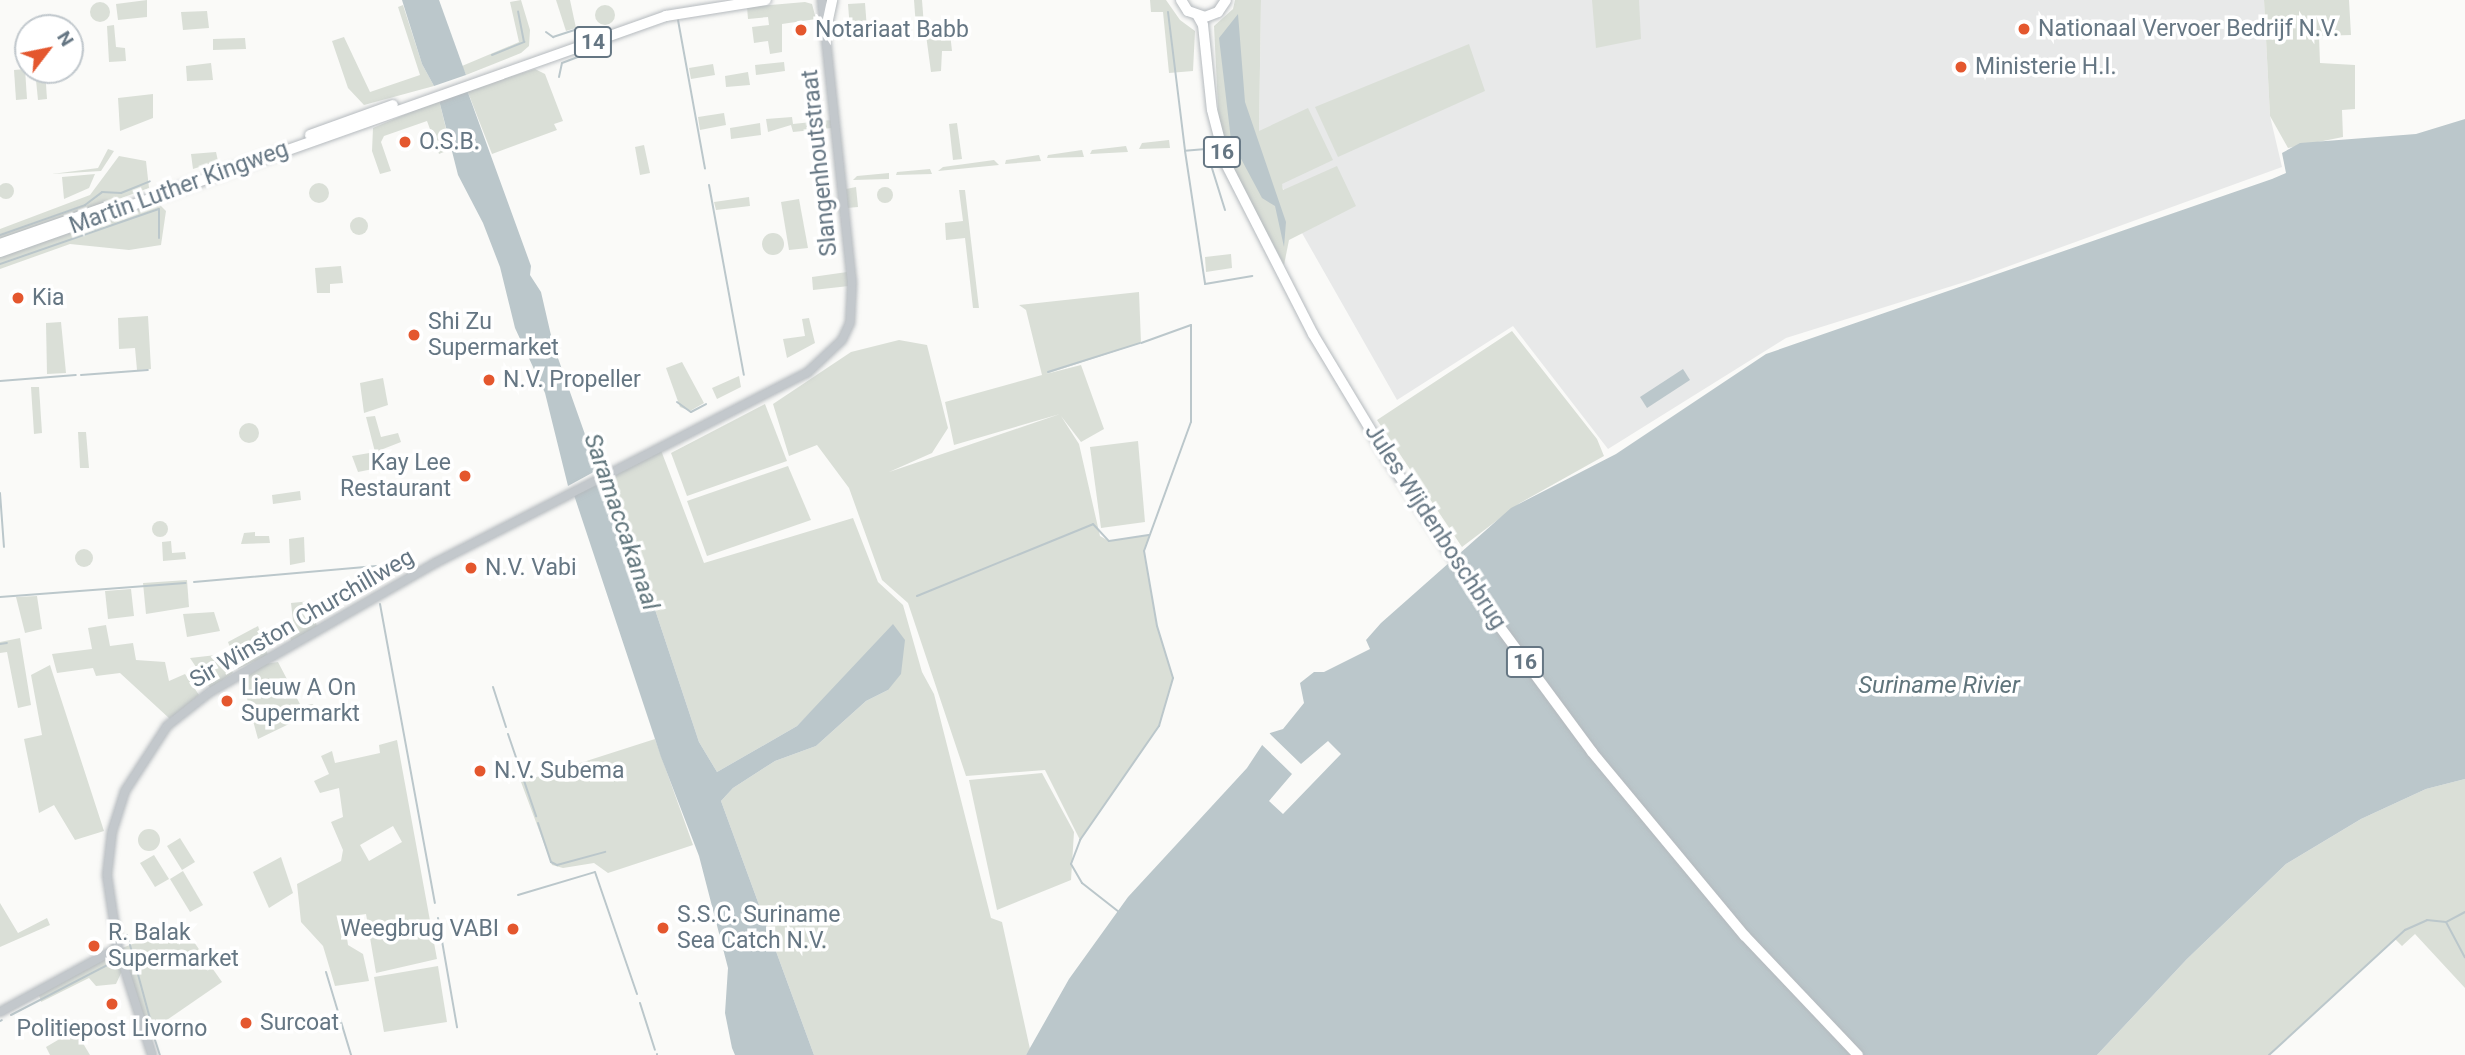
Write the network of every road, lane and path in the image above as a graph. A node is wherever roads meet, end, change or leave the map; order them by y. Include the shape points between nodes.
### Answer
1 (710, 0) edge
2 (766, 0) edge
3 (822, 0) edge
4 (832, 0) edge
5 (1226, 0) edge
6 (1181, 1) edge
7 (1198, 16) junction
8 (1212, 16) junction
9 (825, 29) junction
10 (1209, 75) junction
11 (479, 78) junction
12 (358, 122) junction
13 (0, 244) edge
14 (0, 252) edge
15 (850, 323) joint
16 (118, 948) junction
17 (0, 1012) edge
18 (152, 1055) edge
19 (1858, 1055) edge

1 - 11 main road, 14
2 - 11 main road, 14 via 666,16
3 - 9 street, Slangenhoutstraat
4 - 9 main road
5 - 8 main road
6 - 7 main road
7 - 8 main road
7 - 10 main road, Jules Wijdenboschbrug / 16
8 - 10 main road, Jules Wijdenboschbrug / 16
9 - 15 street, Slangenhoutstraat via 852,283
10 - 19 main road, Jules Wijdenboschbrug / 16 via 1218,139 1254,223 1313,334 1388,459 1549,695 1712,899
11 - 12 main road, 14
12 - 13 main road, Martin Luther Kingweg / 14
12 - 14 main road, Martin Luther Kingweg / 14
15 - 16 street, Sir Winston Churchillweg via 835,350 807,373 435,564 210,692 158,737 125,792 112,832 108,894
16 - 17 street
16 - 18 street, Sir Winston Churchillweg

